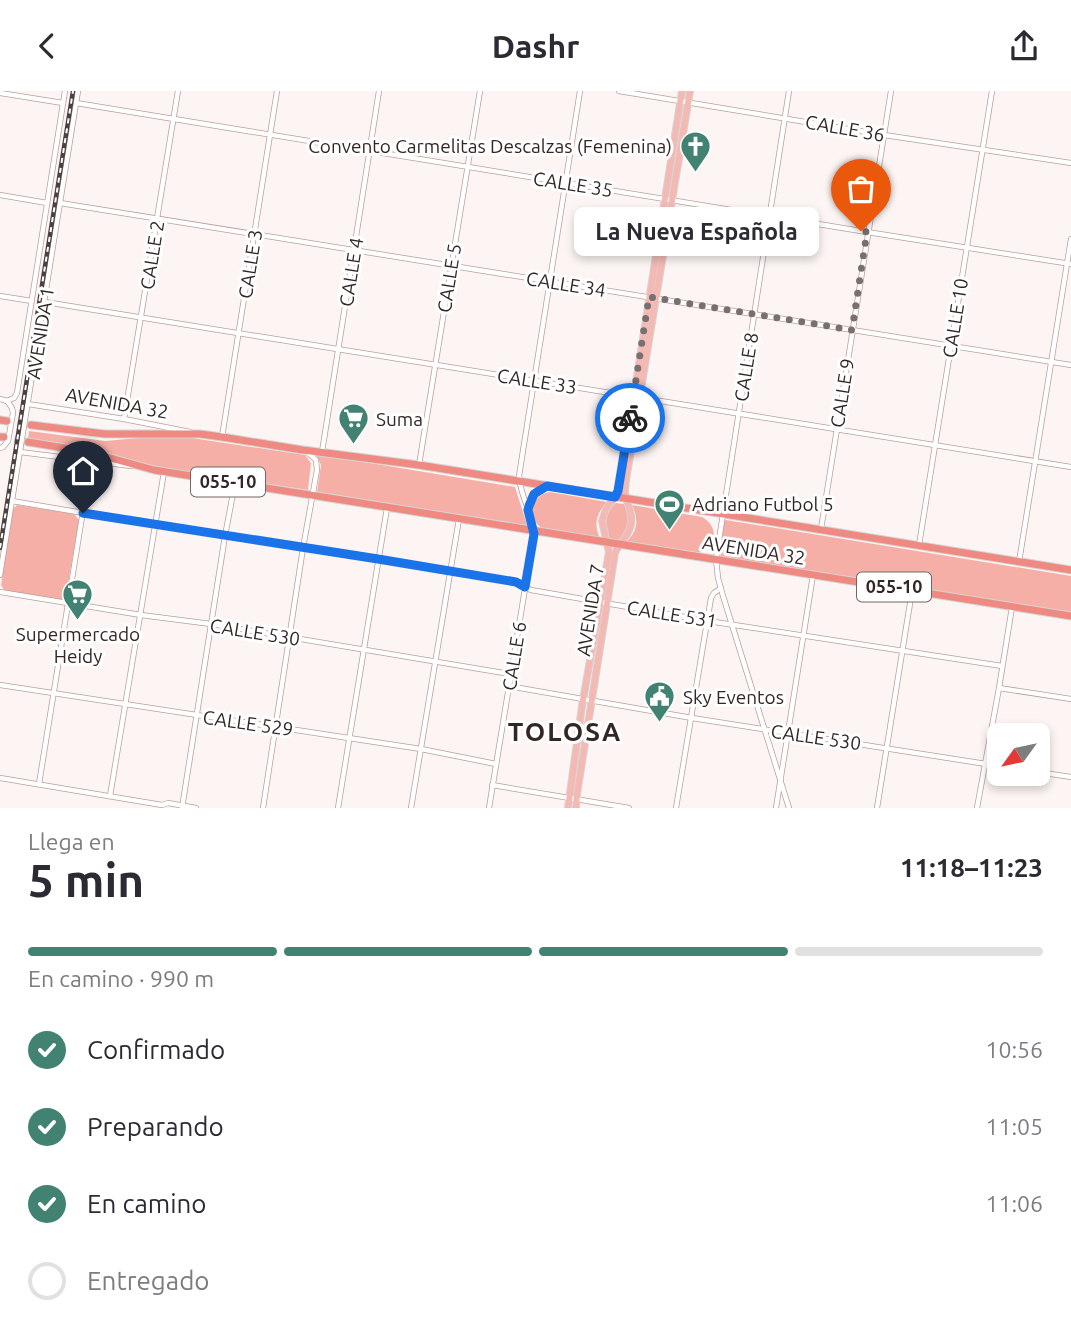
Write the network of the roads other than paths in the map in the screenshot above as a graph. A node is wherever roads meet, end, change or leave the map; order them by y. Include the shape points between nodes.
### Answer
1 (65, 91) edge
2 (78, 91) edge
3 (177, 91) edge
4 (277, 91) edge
5 (379, 91) edge
6 (480, 91) edge
7 (580, 91) edge
8 (619, 91) edge
9 (681, 91) edge
10 (690, 91) edge
11 (789, 91) edge
12 (891, 91) edge
13 (992, 91) edge
14 (0, 93) edge
15 (680, 101) junction
16 (688, 102) junction
17 (63, 103) junction
18 (76, 103) junction
19 (785, 118) junction
20 (173, 119) junction
21 (270, 135) junction
22 (884, 135) junction
23 (982, 149) junction
24 (369, 151) junction
25 (1071, 163) edge
26 (467, 167) junction
27 (566, 183) junction
28 (0, 195) edge
29 (668, 199) junction
30 (47, 203) junction
31 (60, 203) junction
32 (770, 216) junction
33 (157, 218) junction
34 (867, 232) junction
35 (255, 234) junction
36 (1071, 239) edge
37 (967, 247) junction
38 (354, 250) junction
39 (1069, 264) edge
40 (451, 266) junction
41 (550, 282) junction
42 (0, 296) edge
43 (649, 297) junction
44 (657, 299) junction
45 (32, 301) junction
46 (45, 302) junction
47 (754, 314) junction
48 (142, 318) junction
49 (852, 330) junction
50 (239, 333) junction
51 (951, 346) junction
52 (338, 349) junction
53 (1051, 362) junction
54 (435, 365) junction
55 (1071, 365) edge
56 (535, 381) junction
57 (637, 397) junction
58 (0, 399) edge
59 (7, 401) junction
60 (28, 404) junction
61 (739, 414) junction
62 (124, 419) junction
63 (32, 425) tunnel mouth
64 (836, 429) junction
65 (200, 434) junction
66 (222, 437) junction
67 (28, 442) tunnel mouth
68 (935, 445) junction
69 (2, 447) edge
70 (303, 450) junction
71 (20, 452) junction
72 (322, 452) junction
73 (91, 461) junction
74 (1036, 461) junction
75 (419, 465) junction
76 (1071, 467) edge
77 (143, 468) junction
78 (164, 472) junction
79 (519, 481) junction
80 (235, 483) junction
81 (547, 486) junction
82 (313, 495) junction
83 (615, 497) junction
84 (627, 499) junction
85 (12, 501) junction
86 (387, 507) junction
87 (528, 510) junction
88 (83, 513) junction
89 (723, 514) junction
90 (459, 518) junction
91 (155, 525) junction
92 (820, 530) junction
93 (534, 531) junction
94 (225, 536) junction
95 (608, 543) junction
96 (619, 544) junction
97 (919, 546) junction
98 (303, 548) junction
99 (378, 559) junction
100 (716, 559) junction
101 (1020, 562) junction
102 (450, 570) junction
103 (1071, 571) edge
104 (0, 575) edge
105 (813, 575) junction
106 (525, 587) junction
107 (721, 588) junction
108 (912, 590) junction
109 (0, 592) edge
110 (603, 603) junction
111 (69, 604) junction
112 (1012, 606) junction
113 (141, 615) junction
114 (1071, 616) edge
115 (708, 621) junction
116 (211, 624) junction
117 (732, 624) junction
118 (804, 635) junction
119 (290, 638) junction
120 (363, 649) junction
121 (902, 651) junction
122 (435, 661) junction
123 (1002, 666) junction
124 (510, 674) junction
125 (0, 685) edge
126 (508, 686) junction
127 (999, 688) junction
128 (54, 692) junction
129 (1071, 699) edge
130 (587, 700) junction
131 (125, 703) junction
132 (197, 715) junction
133 (692, 718) junction
134 (276, 726) junction
135 (765, 730) junction
136 (788, 733) junction
137 (348, 738) junction
138 (887, 747) junction
139 (421, 749) junction
140 (496, 764) junction
141 (985, 764) junction
142 (1050, 774) edge
143 (1071, 777) edge
144 (0, 778) edge
145 (780, 780) junction
146 (39, 784) junction
147 (492, 785) junction
148 (110, 796) junction
149 (572, 799) junction
150 (163, 807) edge
151 (183, 807) edge
152 (196, 808) edge
153 (263, 808) edge
154 (338, 808) edge
155 (411, 808) edge
156 (489, 808) edge
157 (566, 808) edge
158 (576, 808) edge
159 (629, 808) edge
160 (676, 808) edge
161 (776, 808) edge
162 (789, 808) edge
163 (877, 808) edge
164 (977, 808) edge

1 - 17 street, AVENIDA 1
2 - 18 street, AVENIDA 1
3 - 20 street, CALLE 2
4 - 21 street, CALLE 3
5 - 24 street, CALLE 4
6 - 26 street, CALLE 5
7 - 27 street, CALLE 6
8 - 15 street, CALLE 36
9 - 15 main road, AVENIDA 7
10 - 16 main road, AVENIDA 7
11 - 19 street, CALLE 8
12 - 22 street, CALLE 9
13 - 23 street, CALLE 10
14 - 17 street
15 - 16 street, CALLE 36
15 - 29 main road, AVENIDA 7
16 - 19 street, CALLE 36
16 - 29 main road, AVENIDA 7
17 - 30 street, AVENIDA 1
18 - 20 street, CALLE 35
18 - 31 street, AVENIDA 1
19 - 22 street, CALLE 36
19 - 32 street, CALLE 8
20 - 21 street, CALLE 35
20 - 33 street, CALLE 2
21 - 24 street, CALLE 35
21 - 35 street, CALLE 3
22 - 23 street, CALLE 36
22 - 34 street, CALLE 9
23 - 25 street, CALLE 36
23 - 37 street, CALLE 10
24 - 26 street, CALLE 35
24 - 38 street, CALLE 4
26 - 27 street, CALLE 35
26 - 40 street, CALLE 5
27 - 29 street, CALLE 35
27 - 41 street, CALLE 6
28 - 30 street
29 - 32 street, CALLE 35
29 - 43 main road, AVENIDA 7
29 - 44 main road, AVENIDA 7
30 - 45 street, AVENIDA 1
31 - 33 street, CALLE 34
31 - 46 street, AVENIDA 1
32 - 34 street, CALLE 35
32 - 47 street, CALLE 8
33 - 35 street, CALLE 34
33 - 48 street, CALLE 2
34 - 37 street, CALLE 35
34 - 49 street, CALLE 9
35 - 38 street, CALLE 34
35 - 50 street, CALLE 3
36 - 39 street
37 - 39 street, CALLE 35
37 - 51 street, CALLE 10
38 - 40 street, CALLE 34
38 - 52 street, CALLE 4
39 - 53 street
40 - 41 street, CALLE 34
40 - 54 street, CALLE 5
41 - 43 street, CALLE 34
41 - 56 street, CALLE 6
42 - 45 street
43 - 44 street, CALLE 34
43 - 57 main road, AVENIDA 7
44 - 47 street, CALLE 34
44 - 57 main road, AVENIDA 7
45 - 59 street, AVENIDA 1 via 17,393
46 - 48 street, CALLE 33
46 - 60 street, AVENIDA 1
47 - 49 street, CALLE 34
47 - 61 street, CALLE 8
48 - 50 street, CALLE 33
48 - 62 street, CALLE 2
49 - 51 street, CALLE 34
49 - 64 street, CALLE 9
50 - 52 street, CALLE 33
50 - 66 street, CALLE 3
51 - 53 street, CALLE 34
51 - 68 street, CALLE 10
52 - 54 street, CALLE 33
52 - 72 street, CALLE 4
53 - 55 street, CALLE 34
53 - 74 street
54 - 56 street, CALLE 33
54 - 75 street, CALLE 5
56 - 57 street, CALLE 33
56 - 79 street, CALLE 6
57 - 61 street, CALLE 33
57 - 83 main road, AVENIDA 7
57 - 84 main road, AVENIDA 7
58 - 59 street
59 - 69 street, AVENIDA 1 via 13,413 8,441
60 - 62 street, AVENIDA 32
60 - 71 street, AVENIDA 1
61 - 64 street, CALLE 33
61 - 89 street, CALLE 8
62 - 65 street, AVENIDA 32
63 - 65 highway, AVENIDA 32 / 055-10 via 105,434
64 - 68 street, CALLE 33
64 - 92 street, CALLE 9
65 - 66 highway, AVENIDA 32 / 055-10
66 - 70 highway, AVENIDA 32 / 055-10
67 - 77 highway, AVENIDA 32 / 055-10 via 89,452
68 - 74 street, CALLE 33
68 - 97 street, CALLE 10
70 - 72 highway, AVENIDA 32 / 055-10
70 - 82 street via 317,465
71 - 73 street, AVENIDA 32
71 - 85 street, AVENIDA 1
72 - 75 highway, AVENIDA 32 / 055-10
73 - 77 street, AVENIDA 32
73 - 88 street
74 - 76 street, CALLE 33
74 - 101 street
75 - 79 highway, AVENIDA 32 / 055-10
77 - 78 highway, AVENIDA 32 / 055-10
78 - 80 highway, AVENIDA 32 / 055-10
78 - 91 street
79 - 81 highway, AVENIDA 32 / 055-10
79 - 87 street, CALLE 6
80 - 82 highway, AVENIDA 32 / 055-10
80 - 94 street
81 - 83 highway, AVENIDA 32 / 055-10
81 - 87 highway via 534,494
82 - 86 highway, AVENIDA 32 / 055-10
82 - 98 street
83 - 84 highway, AVENIDA 32 / 055-10
83 - 95 main road, AVENIDA 7 via 603,521
84 - 89 highway, AVENIDA 32 / 055-10
84 - 96 main road, AVENIDA 7 via 631,524
85 - 88 street, CALLE 531
85 - 104 street, AVENIDA 1
86 - 90 highway, AVENIDA 32 / 055-10
86 - 99 street
87 - 93 street, CALLE 6
88 - 91 street, CALLE 531
88 - 111 street
89 - 92 highway, AVENIDA 32 / 055-10
89 - 100 street, CALLE 8
90 - 93 highway, AVENIDA 32 / 055-10
90 - 102 street
91 - 94 street, CALLE 531
91 - 113 street
92 - 97 highway, AVENIDA 32 / 055-10
93 - 95 highway, AVENIDA 32 / 055-10
93 - 106 street, CALLE 6
94 - 98 street, CALLE 531
94 - 116 street
95 - 96 highway, AVENIDA 32 / 055-10
95 - 110 main road, AVENIDA 7
96 - 100 highway, AVENIDA 32 / 055-10
96 - 110 main road, AVENIDA 7
97 - 101 highway, AVENIDA 32 / 055-10
98 - 99 street, CALLE 531
98 - 119 street
99 - 102 street, CALLE 531
99 - 120 street
100 - 105 highway, AVENIDA 32 / 055-10
100 - 107 street, CALLE 8
101 - 103 highway, AVENIDA 32 / 055-10
102 - 106 street, CALLE 531
102 - 122 street
105 - 108 highway, AVENIDA 32 / 055-10
105 - 118 street
106 - 110 street, CALLE 531
106 - 124 street, CALLE 6
107 - 115 street via 712,595
107 - 117 street, CALLE 8
108 - 112 highway, AVENIDA 32 / 055-10
108 - 121 street
109 - 111 street, CALLE 530
110 - 115 street, CALLE 531
110 - 130 main road, AVENIDA 7
111 - 113 street, CALLE 530
111 - 128 street
112 - 114 highway, AVENIDA 32 / 055-10
112 - 123 street
113 - 116 street, CALLE 530
113 - 131 street
115 - 117 street, CALLE 531
115 - 133 street
116 - 119 street, CALLE 530
116 - 132 street
117 - 118 street, CALLE 531
117 - 135 street, CALLE 8
118 - 121 street, CALLE 531
118 - 136 street
119 - 120 street, CALLE 530
119 - 134 street
120 - 122 street, CALLE 530
120 - 137 street
121 - 123 street, CALLE 531
121 - 138 street
122 - 124 street, CALLE 530
122 - 139 street
123 - 127 street
124 - 126 street, CALLE 6
125 - 128 street, CALLE 529
126 - 130 street, CALLE 530
126 - 140 street, CALLE 6
127 - 129 street
127 - 141 street
128 - 131 street, CALLE 529
128 - 146 street
130 - 133 street, CALLE 530
130 - 149 main road, AVENIDA 7
131 - 132 street, CALLE 529
131 - 148 street
132 - 134 street, CALLE 529
132 - 151 street
133 - 135 street, CALLE 530
133 - 160 street
134 - 137 street, CALLE 529
134 - 153 street
135 - 136 street, CALLE 530
135 - 145 street, CALLE 8
136 - 138 street, CALLE 530
136 - 145 street
137 - 139 street, CALLE 529
137 - 154 street
138 - 141 street, CALLE 530
138 - 163 street
139 - 140 street, CALLE 529
139 - 155 street
140 - 147 street, CALLE 6
141 - 164 street
142 - 143 street
144 - 146 street
145 - 161 street
145 - 162 street, CALLE 8
146 - 148 street
147 - 149 street
147 - 156 street, CALLE 6
148 - 150 street
149 - 157 main road, AVENIDA 7
149 - 158 main road, AVENIDA 7
149 - 159 street
150 - 151 street via 168,803
151 - 152 street

